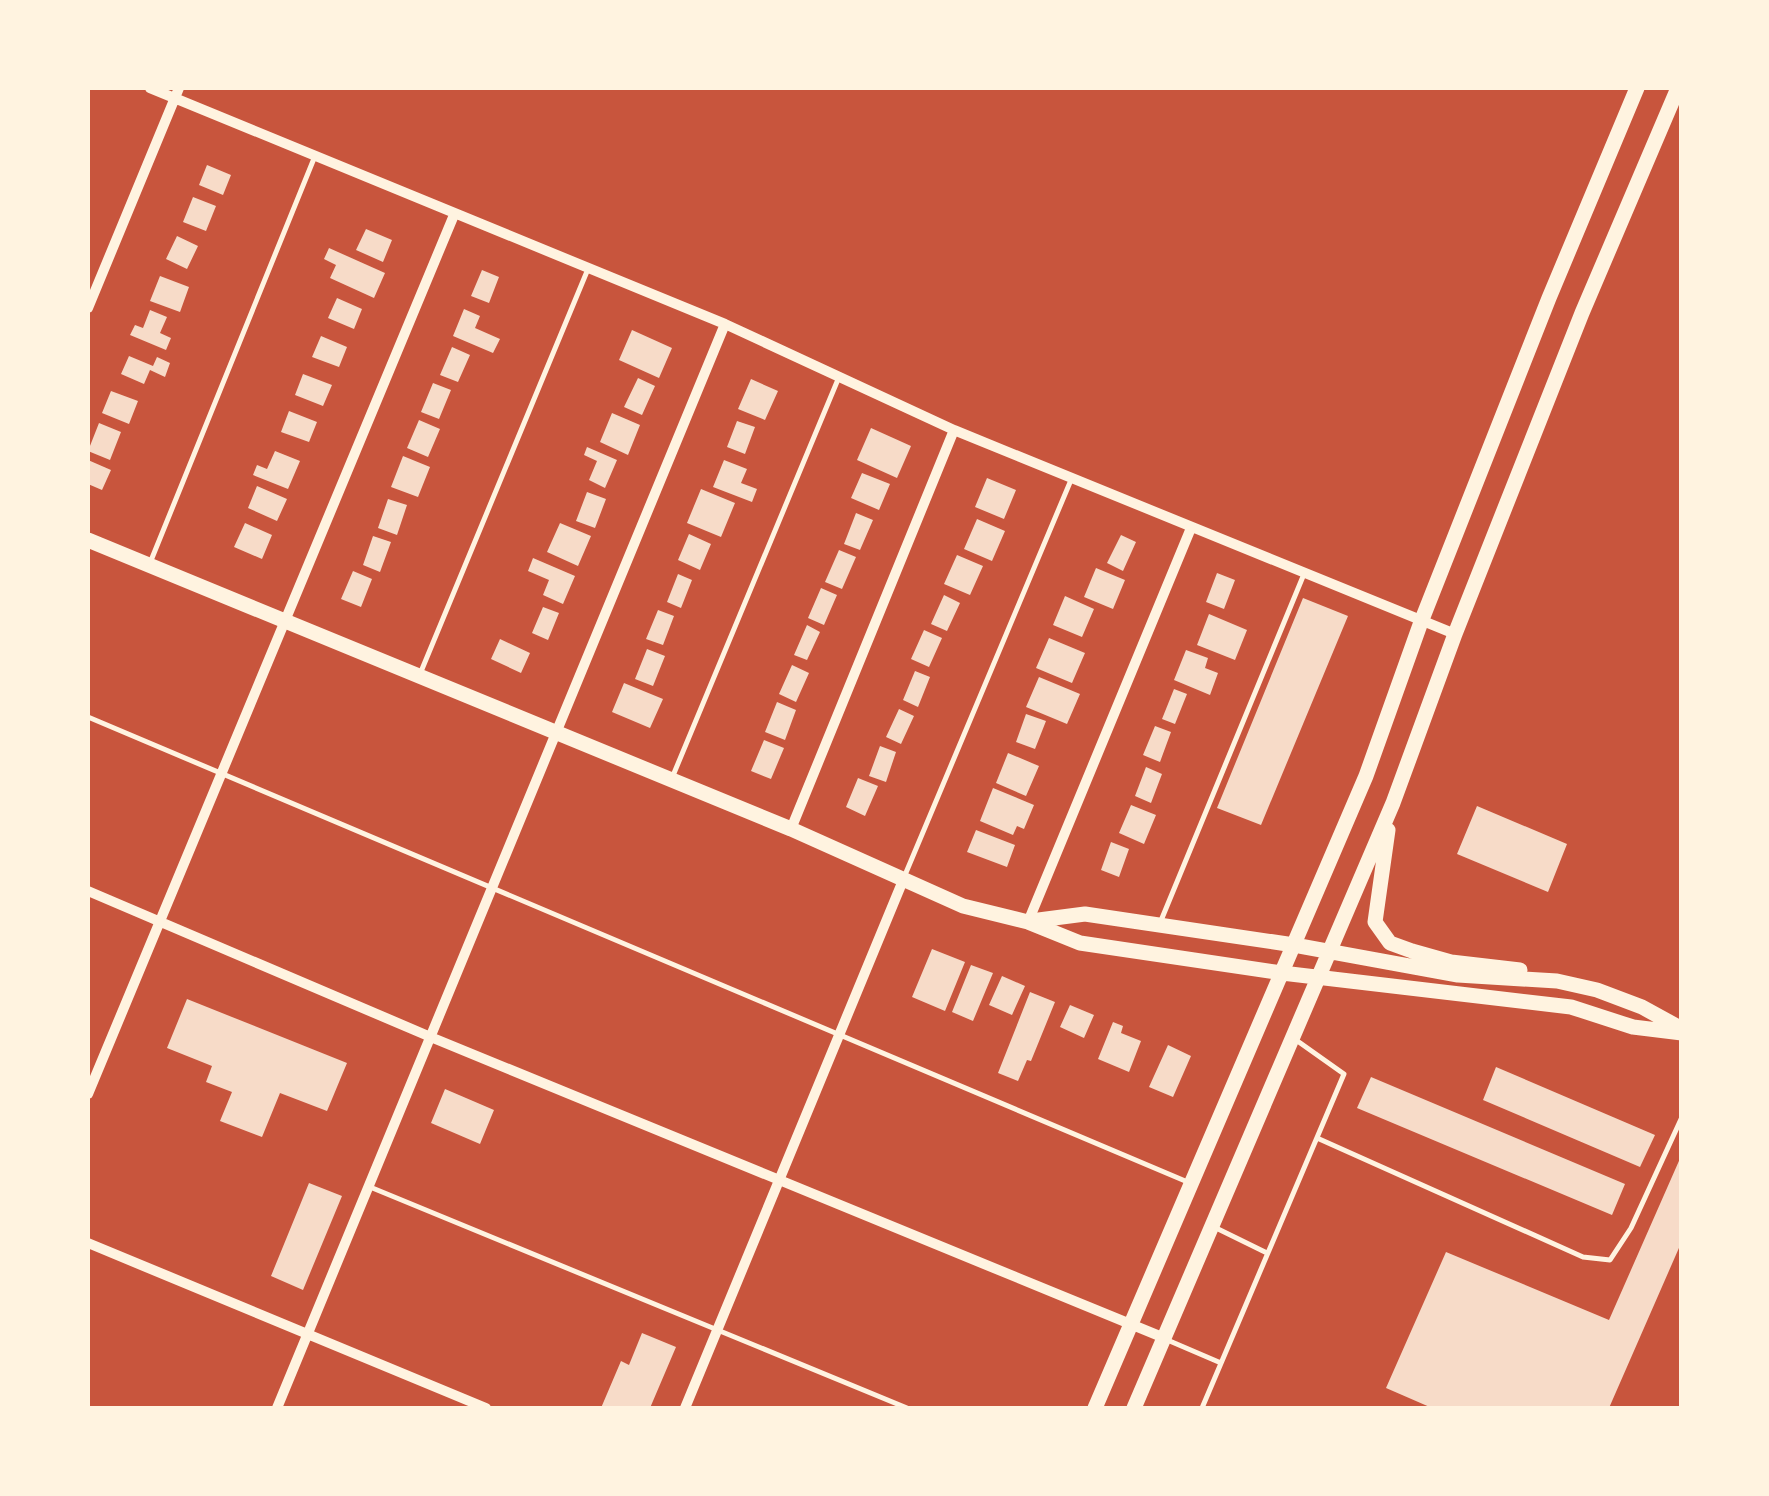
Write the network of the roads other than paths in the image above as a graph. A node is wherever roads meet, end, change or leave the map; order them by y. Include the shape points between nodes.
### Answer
1 (150, 88) edge
2 (1637, 88) edge
3 (1678, 88) edge
4 (177, 92) edge
5 (315, 156) junction
6 (454, 215) junction
7 (588, 269) junction
8 (88, 308) edge
9 (725, 324) junction
10 (839, 377) junction
11 (954, 430) junction
12 (1072, 479) junction
13 (1191, 528) junction
14 (88, 540) edge
15 (149, 565) junction
16 (1304, 574) junction
17 (284, 621) junction
18 (1422, 622) junction
19 (1455, 634) junction
20 (419, 677) junction
21 (88, 717) edge
22 (556, 734) junction
23 (220, 774) junction
24 (671, 781) junction
25 (1393, 803) junction
26 (791, 829) junction
27 (904, 878) junction
28 (493, 889) junction
29 (88, 891) edge
30 (159, 920) junction
31 (1028, 922) junction
32 (1159, 926) junction
33 (1294, 946) junction
34 (1331, 952) junction
35 (1282, 973) junction
36 (1320, 977) junction
37 (1558, 981) junction
38 (1682, 1031) edge
39 (839, 1036) junction
40 (433, 1038) junction
41 (1294, 1038) junction
42 (92, 1069) edge
43 (88, 1094) edge
44 (1682, 1117) edge
45 (1316, 1138) junction
46 (780, 1181) junction
47 (1192, 1184) junction
48 (370, 1187) junction
49 (1211, 1226) junction
50 (88, 1243) edge
51 (1268, 1253) junction
52 (1132, 1326) junction
53 (717, 1332) junction
54 (307, 1336) junction
55 (1162, 1338) junction
56 (1221, 1363) junction
57 (277, 1408) edge
58 (486, 1408) edge
59 (686, 1408) edge
60 (907, 1408) edge
61 (1095, 1408) edge
62 (1134, 1408) edge
63 (1202, 1408) edge

1 - 4 street
2 - 18 main road
3 - 19 main road
4 - 5 street
4 - 8 street
5 - 6 street
5 - 15 lane
6 - 7 street
6 - 17 street
7 - 9 street
7 - 20 lane
9 - 10 street
9 - 22 street
10 - 11 street
10 - 24 lane
11 - 12 street
11 - 26 street
12 - 13 street
12 - 27 lane
13 - 16 street
13 - 31 street
14 - 15 main road
15 - 17 main road
16 - 18 street
16 - 32 lane
17 - 20 main road
17 - 23 street
18 - 19 street
18 - 33 main road
19 - 25 main road
20 - 22 main road
21 - 23 lane
22 - 24 main road
22 - 28 street
23 - 28 lane
23 - 30 street
24 - 26 main road
25 - 34 main road
25 - 37 main road via 1376,922 1390,943 1451,962
26 - 27 main road
27 - 31 main road via 963,906
27 - 39 street
28 - 39 lane
28 - 40 street
29 - 30 street
30 - 40 street
30 - 42 street
31 - 32 main road via 1085,914
31 - 35 main road via 1080,942
32 - 33 main road
33 - 34 main road
33 - 35 main road
34 - 36 main road
34 - 37 main road via 1458,975
35 - 36 main road
35 - 47 main road
36 - 38 main road via 1570,1008 1634,1027
36 - 41 main road
37 - 38 main road via 1642,1007
39 - 46 street
39 - 47 lane
40 - 46 street
40 - 48 street
41 - 45 lane via 1344,1074
41 - 49 main road
42 - 43 street
44 - 45 lane via 1610,1260 1582,1257
45 - 51 lane
46 - 52 street
46 - 53 street
47 - 52 main road
48 - 53 lane
48 - 54 street
49 - 51 lane
49 - 55 main road
50 - 54 street
51 - 56 lane
52 - 55 street
52 - 61 main road
53 - 59 street
53 - 60 lane
54 - 57 street
54 - 58 street
55 - 56 lane
55 - 62 main road
56 - 63 lane

